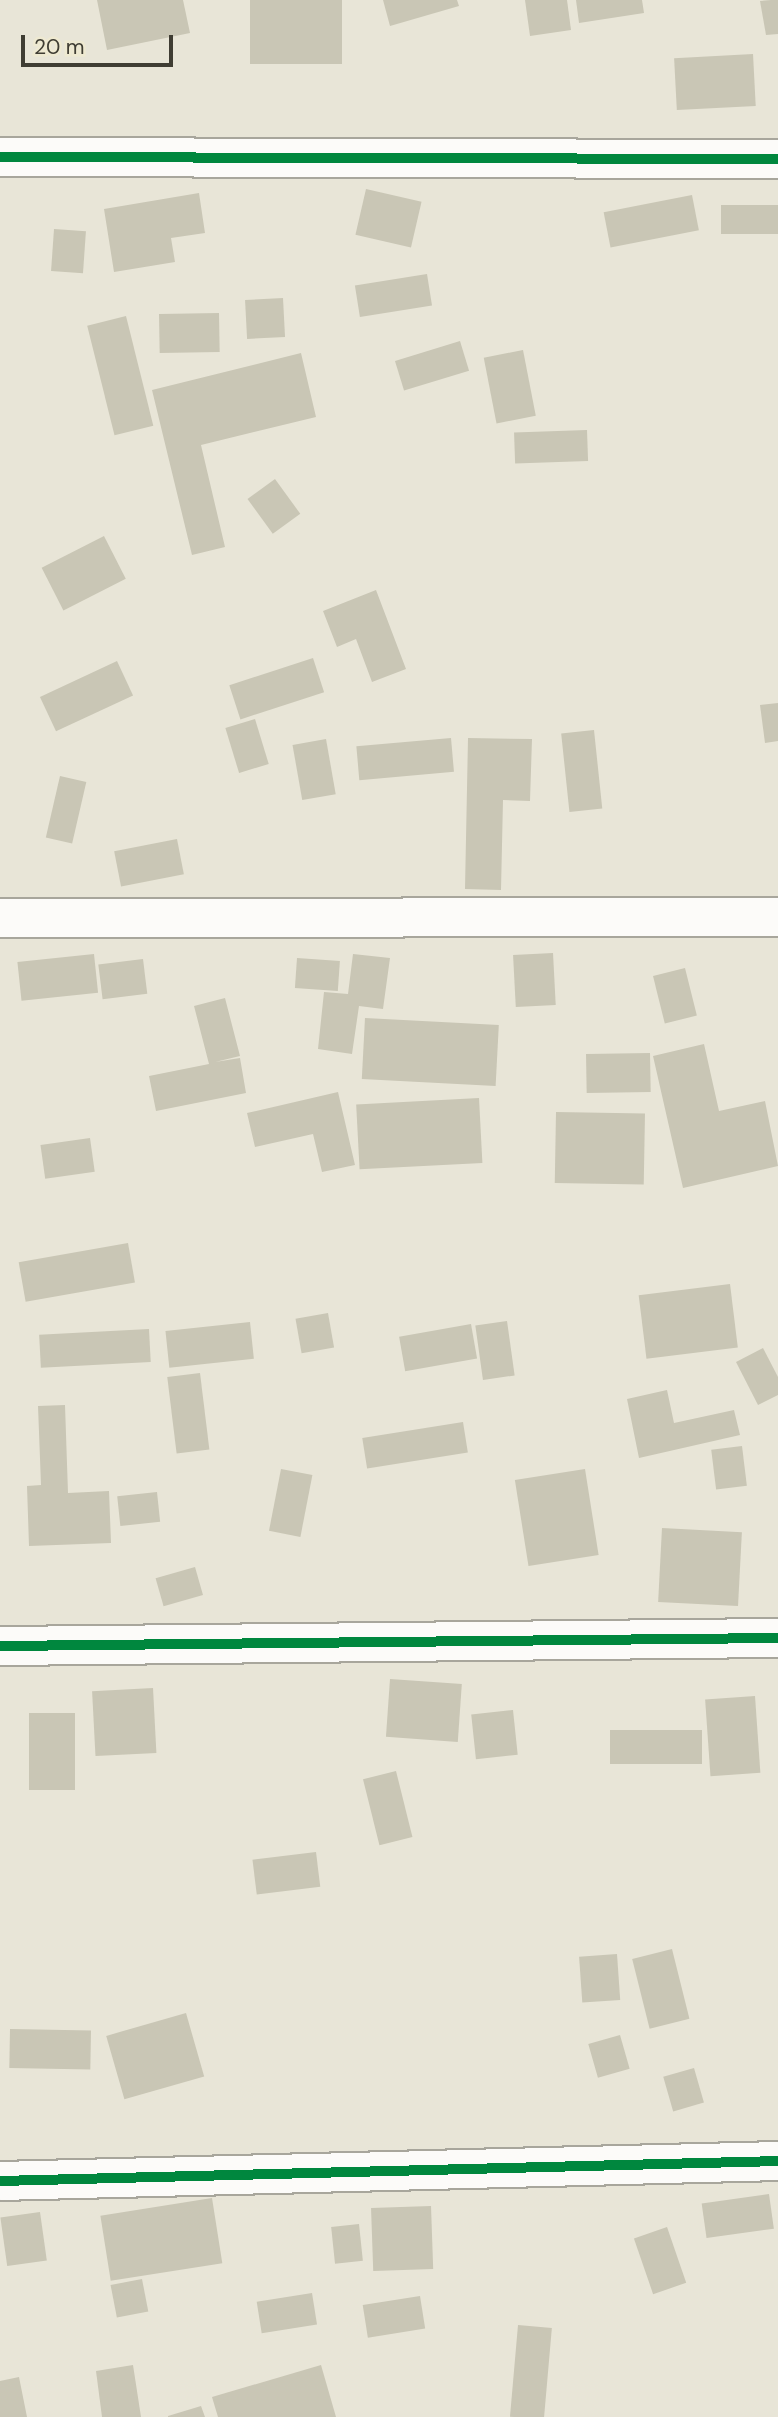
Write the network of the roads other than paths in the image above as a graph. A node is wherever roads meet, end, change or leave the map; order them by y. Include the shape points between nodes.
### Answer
1 (0, 158) edge
2 (778, 159) edge
3 (778, 917) edge
4 (0, 918) edge
5 (778, 1638) edge
6 (0, 1646) edge
7 (778, 2161) edge
8 (0, 2181) edge

1 - 2 street
3 - 4 street
5 - 6 street
7 - 8 street

